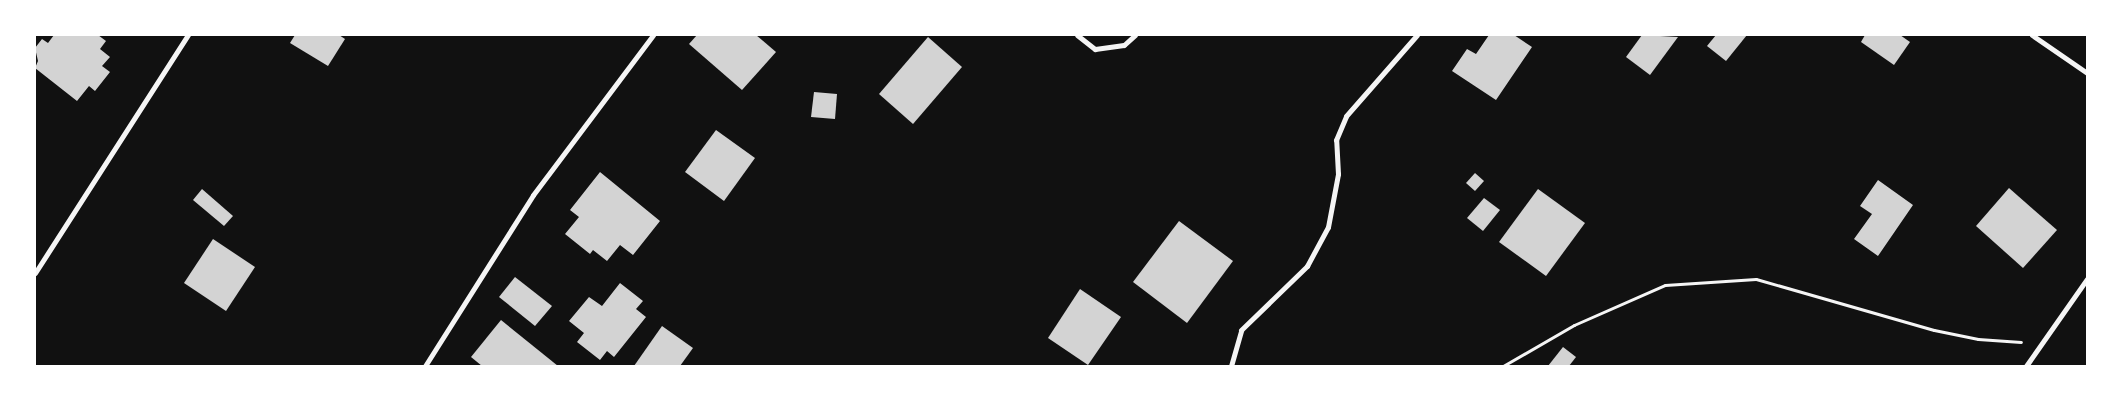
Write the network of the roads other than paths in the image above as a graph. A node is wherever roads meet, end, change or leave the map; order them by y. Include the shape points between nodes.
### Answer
1 (188, 35) edge
2 (653, 35) edge
3 (1077, 35) edge
4 (1135, 35) edge
5 (1417, 35) edge
6 (2032, 35) edge
7 (2087, 73) edge
8 (35, 273) edge
9 (2087, 278) edge
10 (425, 366) edge
11 (1231, 366) edge
12 (2026, 366) edge

1 - 8 street
2 - 10 street via 533,195
3 - 4 street via 1095,49 1124,45
5 - 11 street via 1346,116 1336,140 1338,174 1328,227 1306,266 1241,330
6 - 7 street
9 - 12 street

